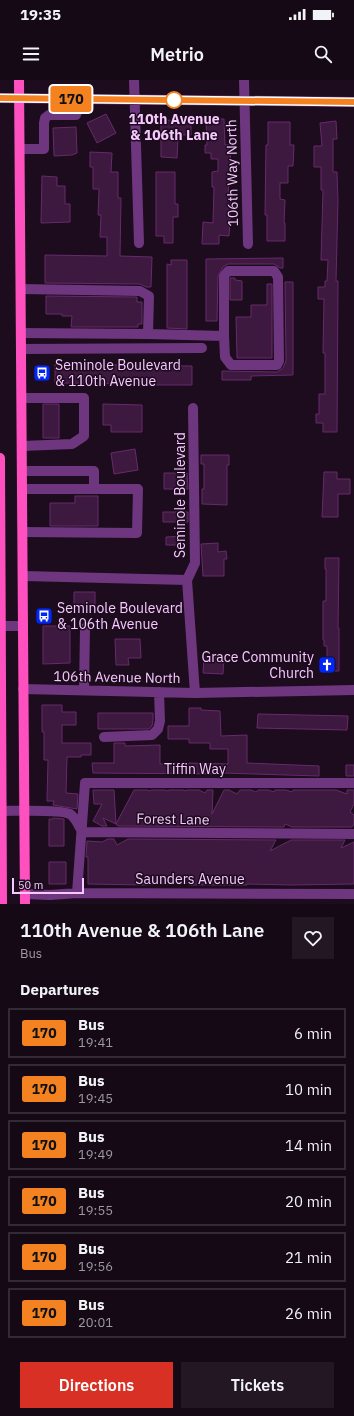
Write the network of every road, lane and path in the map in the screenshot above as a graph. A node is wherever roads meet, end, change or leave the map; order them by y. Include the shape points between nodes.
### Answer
1 (19, 80) edge
2 (134, 80) edge
3 (244, 80) edge
4 (0, 98) edge
5 (19, 99) junction
6 (77, 99) junction
7 (134, 100) junction
8 (245, 100) junction
9 (354, 102) edge
10 (20, 149) junction
11 (139, 243) dead end
12 (248, 244) dead end
13 (21, 289) junction
14 (21, 334) junction
15 (148, 334) junction
16 (224, 336) junction
17 (202, 348) dead end
18 (21, 349) junction
19 (22, 398) junction
20 (193, 408) dead end
21 (22, 446) junction
22 (0, 458) edge
23 (22, 471) junction
24 (22, 489) junction
25 (94, 489) junction
26 (0, 491) edge
27 (23, 532) junction
28 (23, 576) junction
29 (187, 580) junction
30 (0, 626) edge
31 (23, 626) junction
32 (85, 628) dead end
33 (23, 689) junction
34 (84, 690) junction
35 (354, 690) edge
36 (159, 692) junction
37 (195, 693) junction
38 (1, 723) edge
39 (104, 737) dead end
40 (1, 763) edge
41 (354, 783) edge
42 (2, 811) junction
43 (24, 811) junction
44 (82, 832) junction
45 (354, 834) edge
46 (1, 881) edge
47 (77, 893) junction
48 (354, 894) edge
49 (25, 899) edge
50 (2, 904) edge

1 - 5 main road
2 - 7 street
3 - 8 street, 106th Way North
4 - 5 street
5 - 6 street
5 - 10 main road
6 - 7 street
6 - 10 street via 76,115 49,115 45,118 44,149
7 - 8 street
7 - 11 street
8 - 9 street
8 - 12 street, 106th Way North
10 - 13 main road
13 - 14 main road
13 - 15 street via 140,291 149,296
14 - 15 street
14 - 18 main road
15 - 16 street
16 - 16 street via 225,357 231,365 277,365 278,276 274,271 228,271 224,276
17 - 18 street
18 - 19 main road
19 - 21 main road
19 - 21 street via 84,398 84,436 72,444
20 - 29 street, Seminole Boulevard via 195,563
21 - 23 main road
22 - 26 main road
23 - 24 main road
23 - 25 street via 94,472
24 - 25 street
24 - 27 main road
25 - 27 street via 138,489 137,533
26 - 30 main road
27 - 28 main road
28 - 29 street
28 - 31 main road
29 - 37 street, Seminole Boulevard
30 - 31 street
30 - 38 main road
31 - 33 main road
32 - 34 street
33 - 34 street, 106th Avenue North
33 - 43 main road
34 - 36 street, 106th Avenue North
35 - 37 street, 106th Avenue North
36 - 37 street, 106th Avenue North
36 - 39 street via 160,721 158,729 152,735
38 - 40 main road
40 - 42 main road
41 - 44 street, Tiffin Way via 85,783
42 - 43 street
42 - 46 main road
43 - 44 street via 70,814
43 - 49 main road
44 - 45 street, Forest Lane
44 - 47 street
46 - 50 main road
47 - 48 street, Saunders Avenue
47 - 49 street, Saunders Avenue

